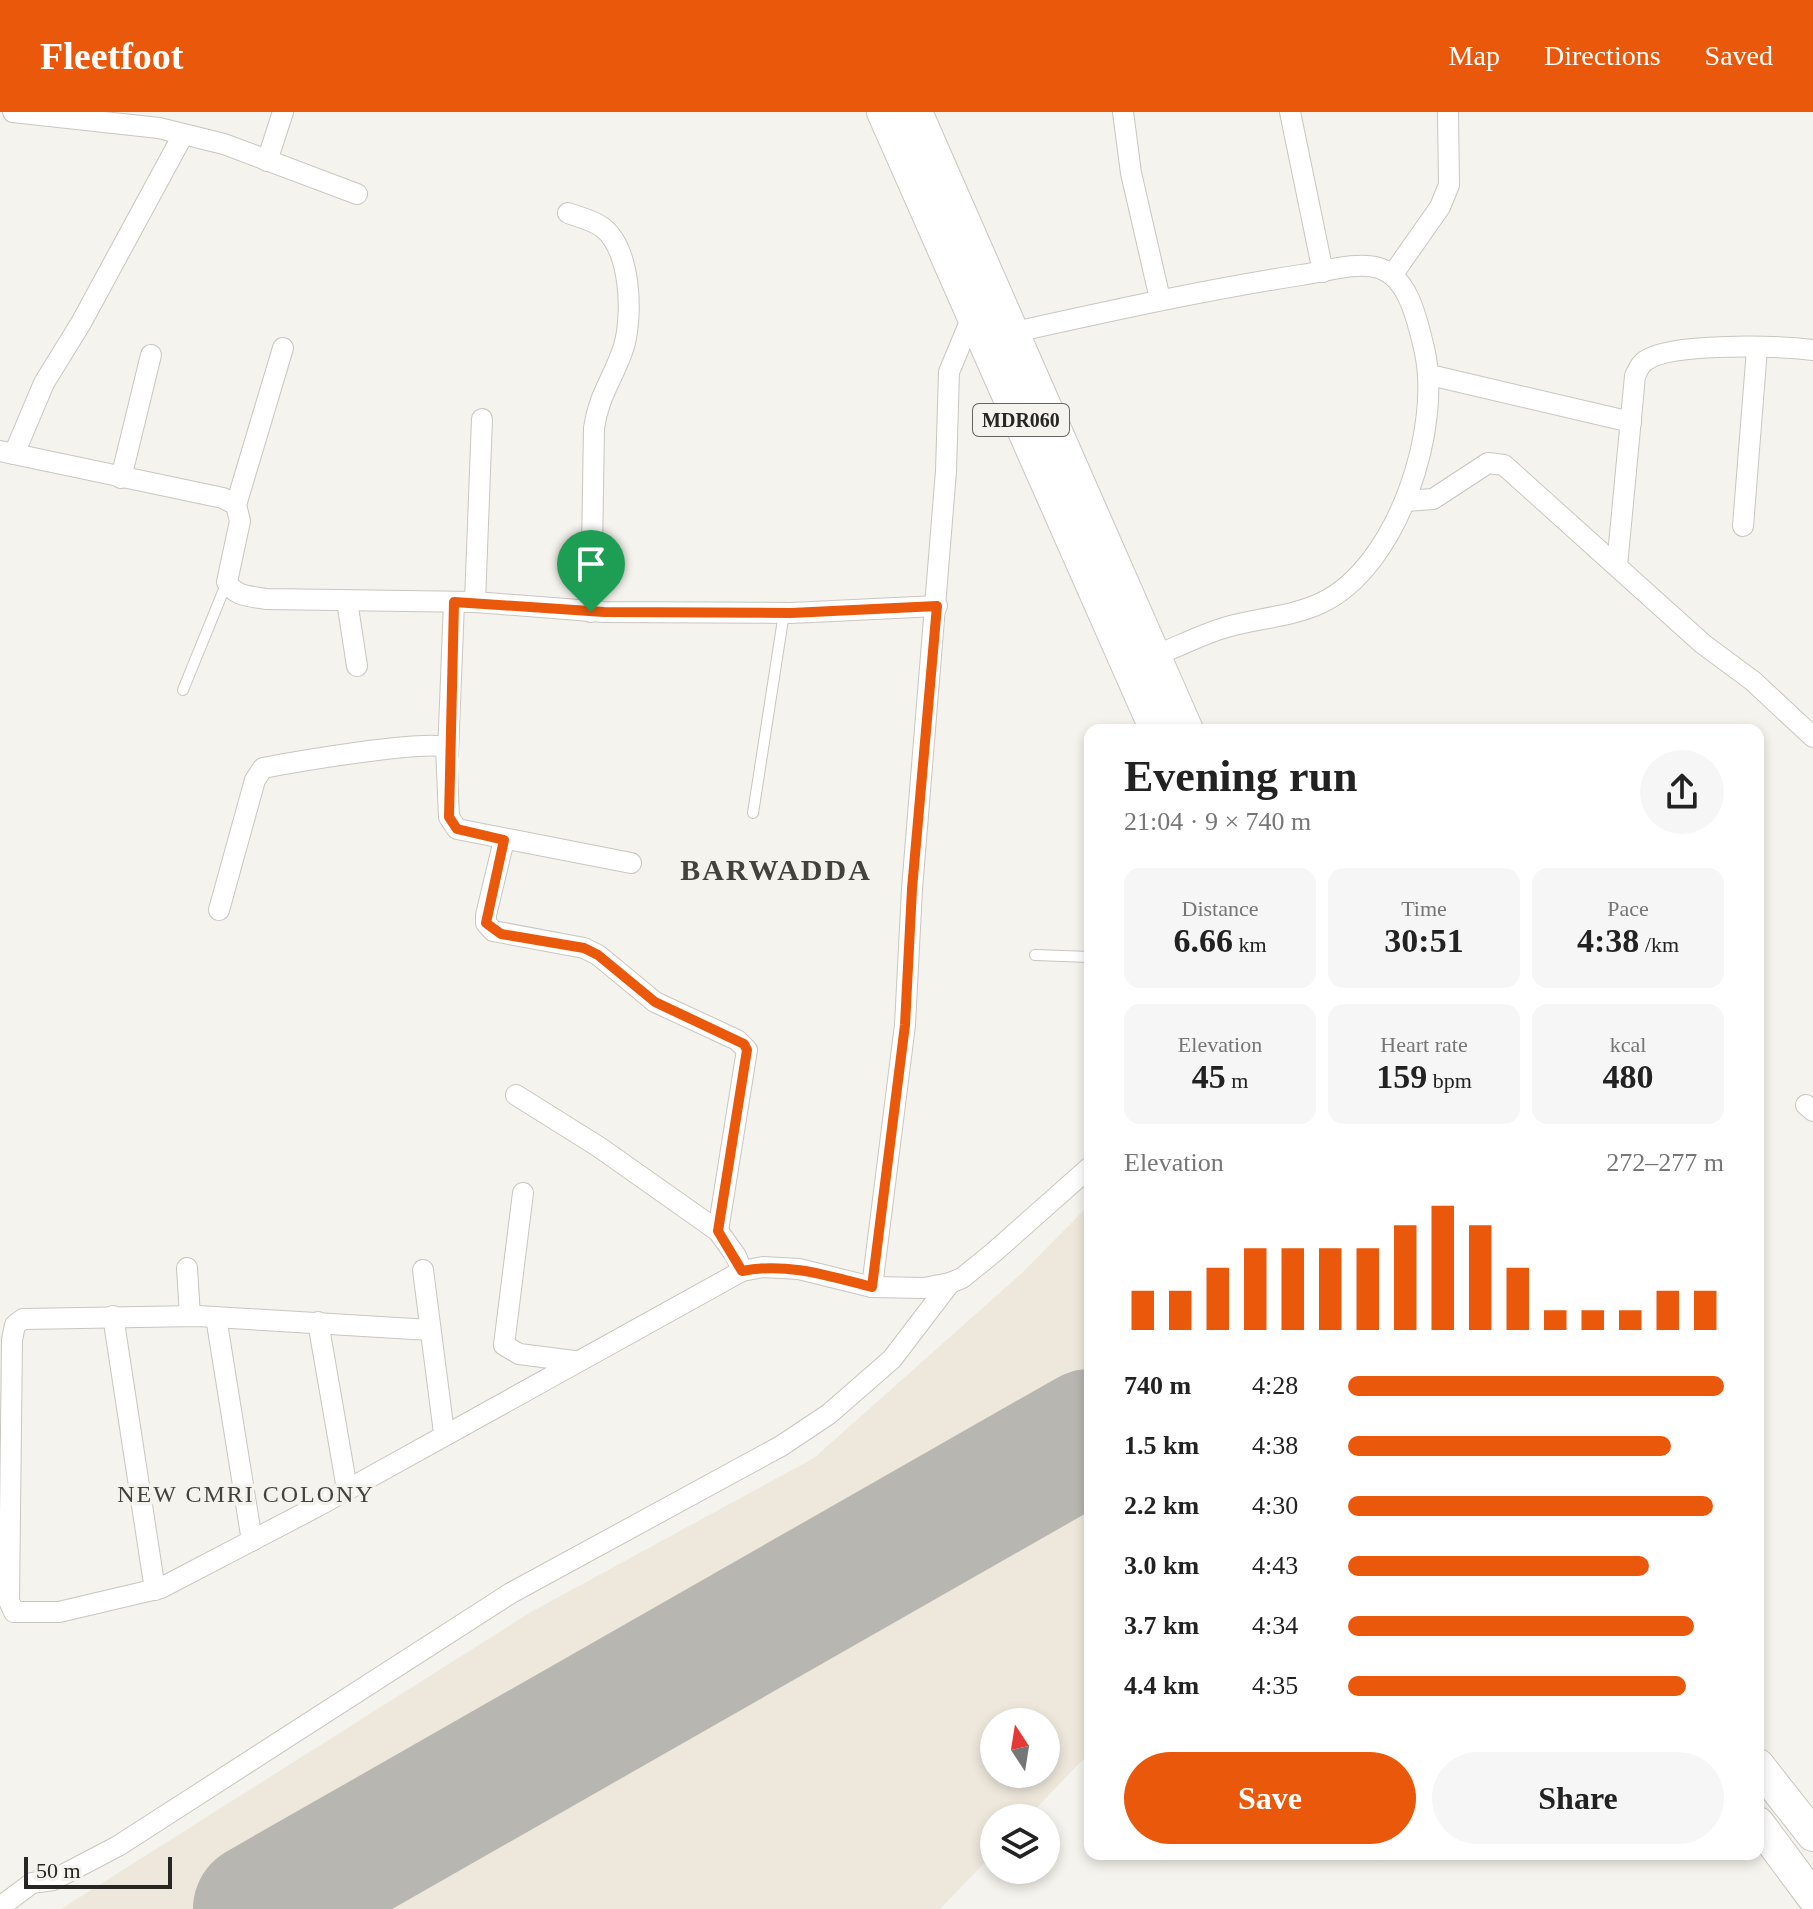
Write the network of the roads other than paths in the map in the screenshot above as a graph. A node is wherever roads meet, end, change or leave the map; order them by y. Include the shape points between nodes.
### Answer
1 (13, 112) edge
2 (283, 112) edge
3 (883, 112) edge
4 (916, 112) edge
5 (1123, 112) edge
6 (1290, 112) edge
7 (1448, 112) edge
8 (183, 135) junction
9 (267, 161) junction
10 (357, 194) dead end
11 (568, 213) dead end
12 (1323, 272) junction
13 (1393, 274) junction
14 (1160, 299) junction
15 (974, 312) junction
16 (1015, 332) junction
17 (283, 348) dead end
18 (1757, 349) junction
19 (1813, 350) edge
20 (151, 355) dead end
21 (1430, 375) junction
22 (482, 419) dead end
23 (1631, 422) junction
24 (7, 453) edge
25 (121, 478) junction
26 (1406, 501) junction
27 (236, 505) junction
28 (1743, 526) dead end
29 (1617, 566) junction
30 (227, 582) junction
31 (347, 601) junction
32 (454, 602) junction
33 (475, 602) junction
34 (937, 606) junction
35 (591, 612) junction
36 (784, 613) junction
37 (1154, 656) junction
38 (357, 666) dead end
39 (183, 690) dead end
40 (1153, 724) edge
41 (1184, 724) edge
42 (1813, 737) edge
43 (448, 754) junction
44 (753, 813) dead end
45 (504, 840) junction
46 (631, 863) dead end
47 (219, 910) dead end
48 (1035, 955) dead end
49 (1084, 957) edge
50 (516, 1095) dead end
51 (1084, 1172) edge
52 (523, 1193) dead end
53 (718, 1231) junction
54 (187, 1268) dead end
55 (423, 1270) dead end
56 (742, 1271) junction
57 (950, 1283) junction
58 (872, 1287) junction
59 (113, 1316) junction
60 (190, 1316) junction
61 (216, 1317) junction
62 (318, 1322) junction
63 (430, 1330) junction
64 (574, 1361) junction
65 (444, 1433) junction
66 (347, 1489) junction
67 (252, 1541) junction
68 (155, 1590) junction
69 (1764, 1773) edge
70 (1764, 1831) edge
71 (1813, 1835) edge
72 (1813, 1897) edge
73 (0, 1907) edge

1 - 8 street
2 - 9 street
3 - 15 main road, MDR060
4 - 16 main road, MDR060
5 - 14 street
6 - 12 street
7 - 13 street via 1449,185 1440,207
8 - 9 street
8 - 24 street
9 - 10 street
11 - 35 street via 603,228 615,241 628,314 624,345 597,403
12 - 13 street via 1375,266
12 - 14 street
13 - 21 street via 1406,293
14 - 16 street
15 - 34 street via 949,372
15 - 40 main road, MDR060
16 - 37 main road, MDR060
17 - 27 street
18 - 19 street
18 - 23 street via 1686,349 1654,355 1642,362 1635,376
18 - 28 street
20 - 25 street
21 - 23 street
21 - 26 street via 1430,407
22 - 33 street
23 - 29 street
24 - 25 street
25 - 27 street
26 - 29 street via 1433,499 1495,462
26 - 37 street via 1370,560 1322,603 1226,627
27 - 30 street via 240,521
29 - 42 street
30 - 31 street via 241,595 266,599
30 - 39 lane
31 - 32 street
31 - 38 street
32 - 33 street
32 - 43 street
33 - 35 street
34 - 36 street
34 - 58 street via 905,1025
35 - 36 street
36 - 44 lane
37 - 41 main road, MDR060
43 - 45 street via 451,825
43 - 47 street via 437,744 263,768 255,780
45 - 46 street
45 - 53 street via 486,915 493,931 584,948 655,1002 737,1040 747,1050
48 - 49 lane
50 - 53 street
51 - 57 street via 993,1253
52 - 64 street via 504,1345 519,1354
53 - 56 street
54 - 60 street
55 - 63 street
56 - 58 street via 799,1269
56 - 64 street
57 - 58 street
57 - 73 street via 892,1359 838,1407 781,1446 511,1593 118,1846 53,1880 32,1883
59 - 60 street
59 - 68 street
59 - 68 street via 36,1317 15,1325 9,1601 14,1612 59,1612
60 - 61 street
61 - 62 street
61 - 67 street
62 - 63 street
62 - 66 street
63 - 65 street
64 - 65 street
65 - 66 street
66 - 67 street
67 - 68 street
69 - 71 main road
70 - 72 main road

